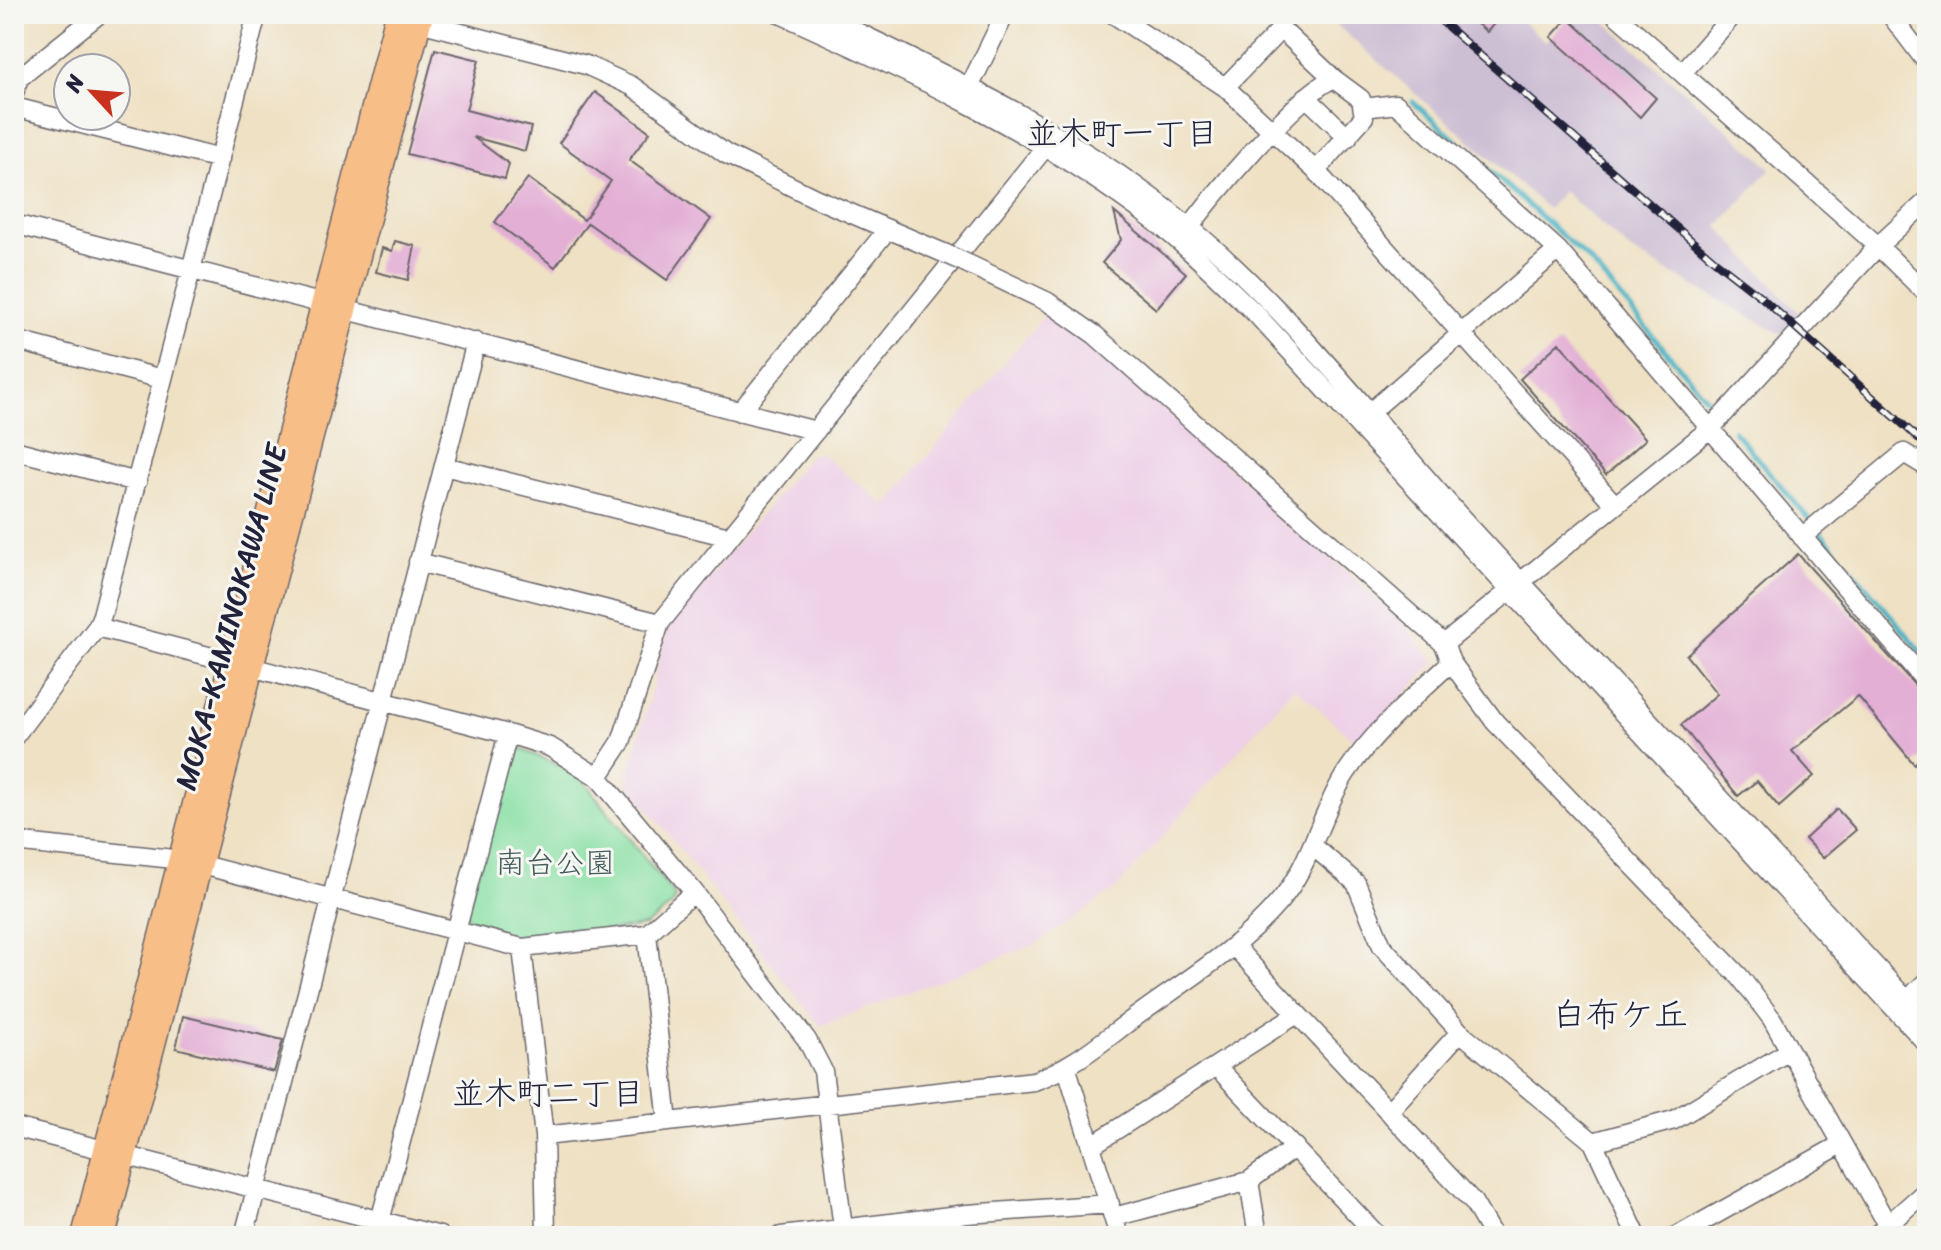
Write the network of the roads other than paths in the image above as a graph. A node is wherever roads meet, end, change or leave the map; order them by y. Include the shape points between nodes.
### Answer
1 (99, 14) edge
2 (257, 14) edge
3 (780, 14) edge
4 (820, 14) edge
5 (1005, 14) edge
6 (1113, 14) edge
7 (1615, 14) edge
8 (1734, 14) edge
9 (1890, 14) edge
10 (404, 16) edge
11 (805, 19) edge
12 (1281, 22) edge
13 (1927, 63) edge
14 (1682, 73) junction
15 (1334, 79) junction
16 (1225, 87) junction
17 (14, 93) edge
18 (967, 94) junction
19 (1306, 97) junction
20 (14, 107) edge
21 (1364, 108) junction
22 (1271, 133) junction
23 (1348, 137) junction
24 (1051, 140) junction
25 (220, 159) junction
26 (1316, 171) junction
27 (1927, 201) edge
28 (14, 224) edge
29 (888, 229) junction
30 (1185, 234) junction
31 (1878, 246) junction
32 (1558, 250) junction
33 (192, 269) junction
34 (1927, 294) edge
35 (335, 306) junction
36 (1463, 332) junction
37 (14, 340) edge
38 (476, 342) junction
39 (162, 379) junction
40 (740, 412) junction
41 (1368, 414) junction
42 (1712, 427) junction
43 (816, 431) junction
44 (14, 450) edge
45 (444, 466) junction
46 (1927, 467) edge
47 (137, 482) junction
48 (1615, 505) junction
49 (1810, 530) junction
50 (729, 537) junction
51 (418, 562) junction
52 (1515, 587) junction
53 (660, 623) junction
54 (97, 627) junction
55 (1444, 644) junction
56 (1451, 662) junction
57 (242, 666) junction
58 (1927, 683) edge
59 (381, 703) junction
60 (508, 734) junction
61 (14, 737) edge
62 (598, 777) junction
63 (14, 842) edge
64 (1313, 846) junction
65 (191, 862) junction
66 (694, 892) junction
67 (331, 899) junction
68 (455, 931) junction
69 (647, 934) junction
70 (1234, 946) junction
71 (522, 948) junction
72 (1927, 981) edge
73 (1907, 1000) junction
74 (1297, 1014) junction
75 (1927, 1022) edge
76 (1460, 1032) junction
77 (1927, 1044) edge
78 (1789, 1051) junction
79 (1216, 1066) junction
80 (1067, 1069) junction
81 (829, 1104) junction
82 (1388, 1112) junction
83 (668, 1122) junction
84 (14, 1127) edge
85 (544, 1136) junction
86 (1593, 1142) junction
87 (1840, 1145) junction
88 (1091, 1146) junction
89 (1295, 1147) junction
90 (115, 1153) junction
91 (1249, 1181) junction
92 (256, 1189) junction
93 (1927, 1190) edge
94 (1927, 1204) edge
95 (1112, 1210) junction
96 (380, 1221) junction
97 (843, 1232) edge
98 (1888, 1234) edge
99 (84, 1236) edge
100 (103, 1236) edge
101 (244, 1236) edge
102 (440, 1236) edge
103 (546, 1236) edge
104 (781, 1236) edge
105 (1119, 1236) edge
106 (1258, 1236) edge
107 (1378, 1236) edge
108 (1493, 1236) edge
109 (1637, 1236) edge
110 (1677, 1236) edge

1 - 17 street via 19,78
2 - 25 street
3 - 11 street
4 - 18 street
5 - 18 street
6 - 16 street
7 - 14 street
8 - 14 street
9 - 13 street
10 - 29 street via 586,65 632,86 726,154
10 - 35 main road, MOKA-KAMINOKAWA LINE
11 - 18 street
12 - 15 street
12 - 16 street
14 - 31 street
15 - 19 street
15 - 21 street via 1355,92
16 - 22 street
18 - 24 street
19 - 22 street
19 - 23 street
20 - 25 street
21 - 23 street via 1364,117
21 - 32 street via 1396,104
22 - 26 street
22 - 30 street
23 - 26 street
24 - 30 street via 1107,186
24 - 43 street
25 - 33 street
26 - 36 street
27 - 31 street
28 - 33 street
29 - 40 street
29 - 55 street, bridge via 1048,302 1095,335
30 - 41 street via 1270,304
30 - 52 street
31 - 34 street
31 - 42 street
32 - 36 street
32 - 42 street
33 - 35 street
33 - 39 street
35 - 38 street
35 - 57 main road, MOKA-KAMINOKAWA LINE
36 - 41 street
36 - 48 street
37 - 39 street
38 - 40 street
38 - 45 street
39 - 47 street
40 - 43 street
41 - 52 street
42 - 48 street
42 - 49 street
43 - 50 street
44 - 47 street
45 - 50 street
45 - 51 street
46 - 49 street via 1904,453
47 - 54 street
48 - 52 street
49 - 58 street
50 - 53 street
51 - 53 street
51 - 59 street
52 - 55 street
52 - 73 street
52 - 77 street
53 - 62 street via 621,742
54 - 57 street
54 - 61 street
55 - 56 street
56 - 64 street via 1348,770 1323,813
56 - 78 street via 1495,722 1740,977
57 - 59 street
57 - 65 main road, MOKA-KAMINOKAWA LINE
59 - 60 street
59 - 67 street
60 - 62 street via 550,747
60 - 68 street
62 - 66 street
63 - 65 street
64 - 70 street via 1307,864 1278,903
64 - 76 street via 1356,883 1382,946
65 - 67 street
65 - 90 main road, MOKA-KAMINOKAWA LINE
66 - 69 street
66 - 81 street via 807,1040 823,1071
67 - 68 street
67 - 92 street
68 - 71 street
68 - 96 street
69 - 71 street
69 - 83 street
70 - 74 street
70 - 80 street
71 - 85 street
72 - 73 street
73 - 75 street
74 - 79 street
74 - 82 street
76 - 82 street
76 - 86 street
78 - 86 street via 1674,1120
78 - 87 street
79 - 88 street
79 - 89 street
80 - 81 street via 1034,1081
80 - 88 street
81 - 83 street
81 - 97 street
82 - 108 street via 1473,1202
83 - 85 street
84 - 90 street
85 - 103 street
86 - 109 street
87 - 98 street
87 - 110 street
88 - 95 street
89 - 91 street
89 - 107 street
90 - 92 street
90 - 99 main road, MOKA-KAMINOKAWA LINE
90 - 100 main road, MOKA-KAMINOKAWA LINE
91 - 95 street
91 - 106 street
92 - 96 street
92 - 101 street
93 - 98 street
94 - 98 street
95 - 97 street via 967,1214
95 - 105 street
96 - 102 street
97 - 104 street

